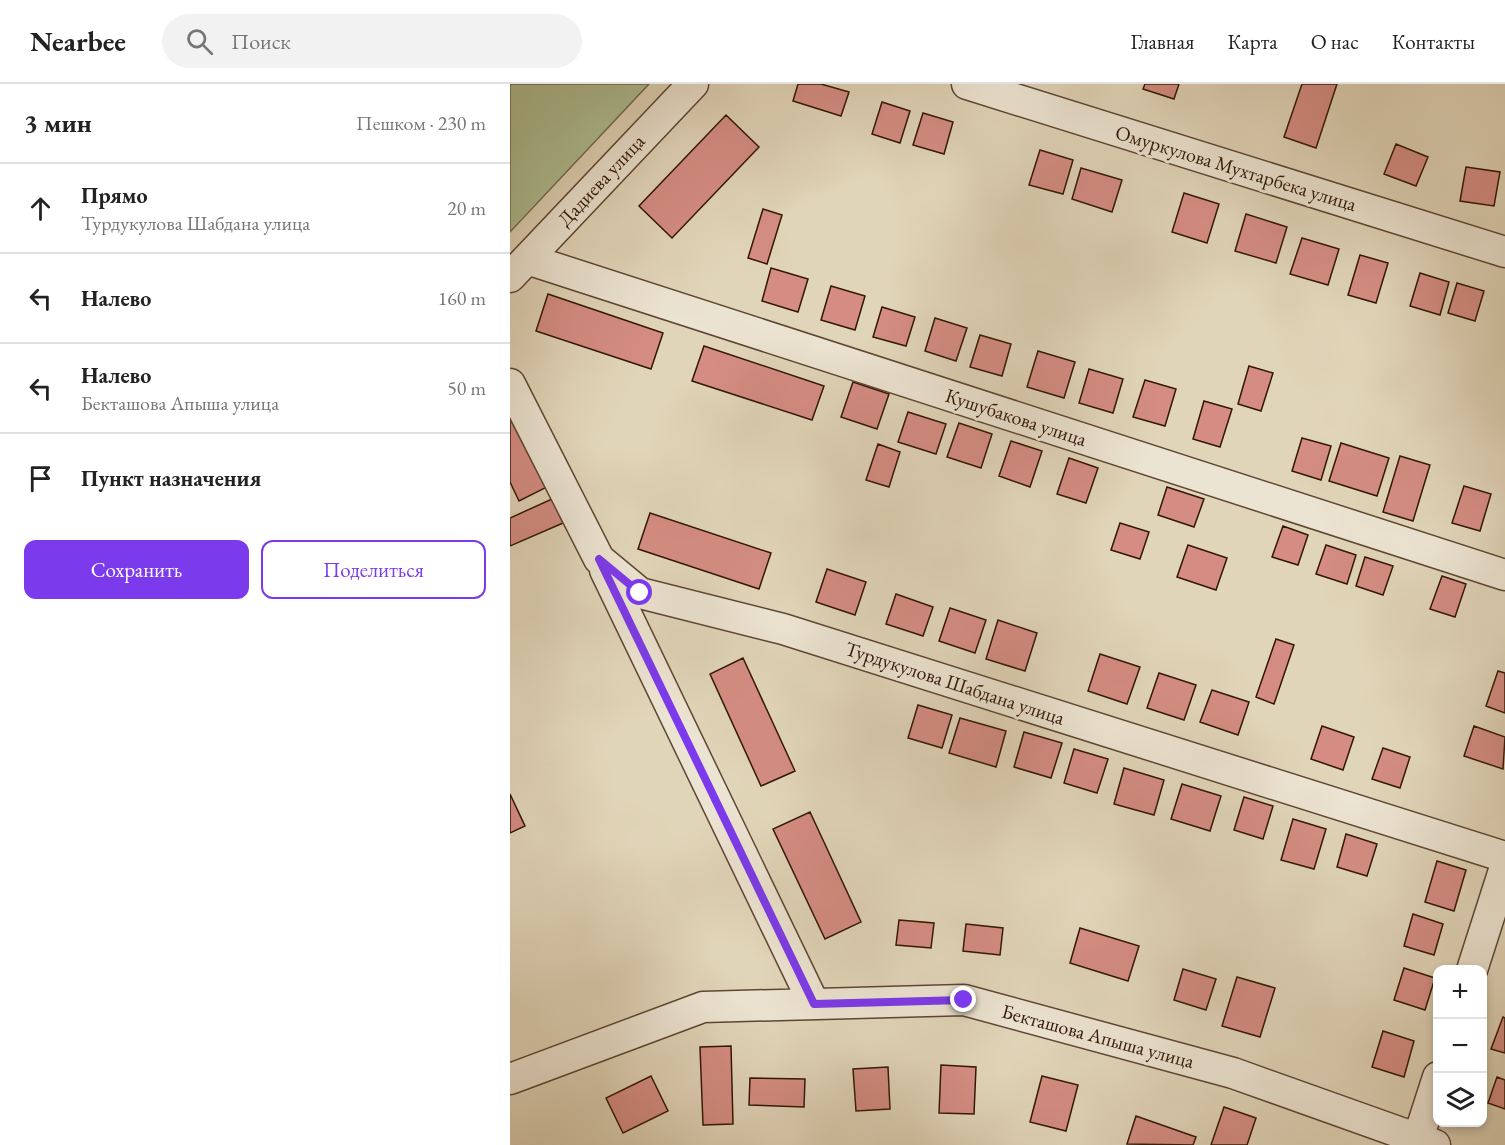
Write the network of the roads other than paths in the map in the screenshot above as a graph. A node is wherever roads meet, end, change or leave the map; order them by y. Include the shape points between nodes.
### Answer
1 (693, 84) edge
2 (967, 84) edge
3 (1505, 252) edge
4 (518, 268) edge
5 (510, 384) edge
6 (599, 559) junction
7 (1505, 575) edge
8 (1505, 857) edge
9 (1505, 867) edge
10 (1473, 965) edge
11 (814, 1004) junction
12 (510, 1078) edge
13 (1433, 1096) edge
14 (1423, 1143) edge

1 - 4 street, Дадиева улица
2 - 3 street, Омуркулова Мухтарбека улица
4 - 7 street, Кушубакова улица
5 - 6 street, Турдукулова Шабдана улица
6 - 8 street, Турдукулова Шабдана улица via 640,593 794,633
6 - 11 street
9 - 10 street
11 - 12 street, Бекташова Апыша улица via 702,1008
11 - 14 street, Бекташова Апыша улица via 964,1000 1233,1073
13 - 14 street

